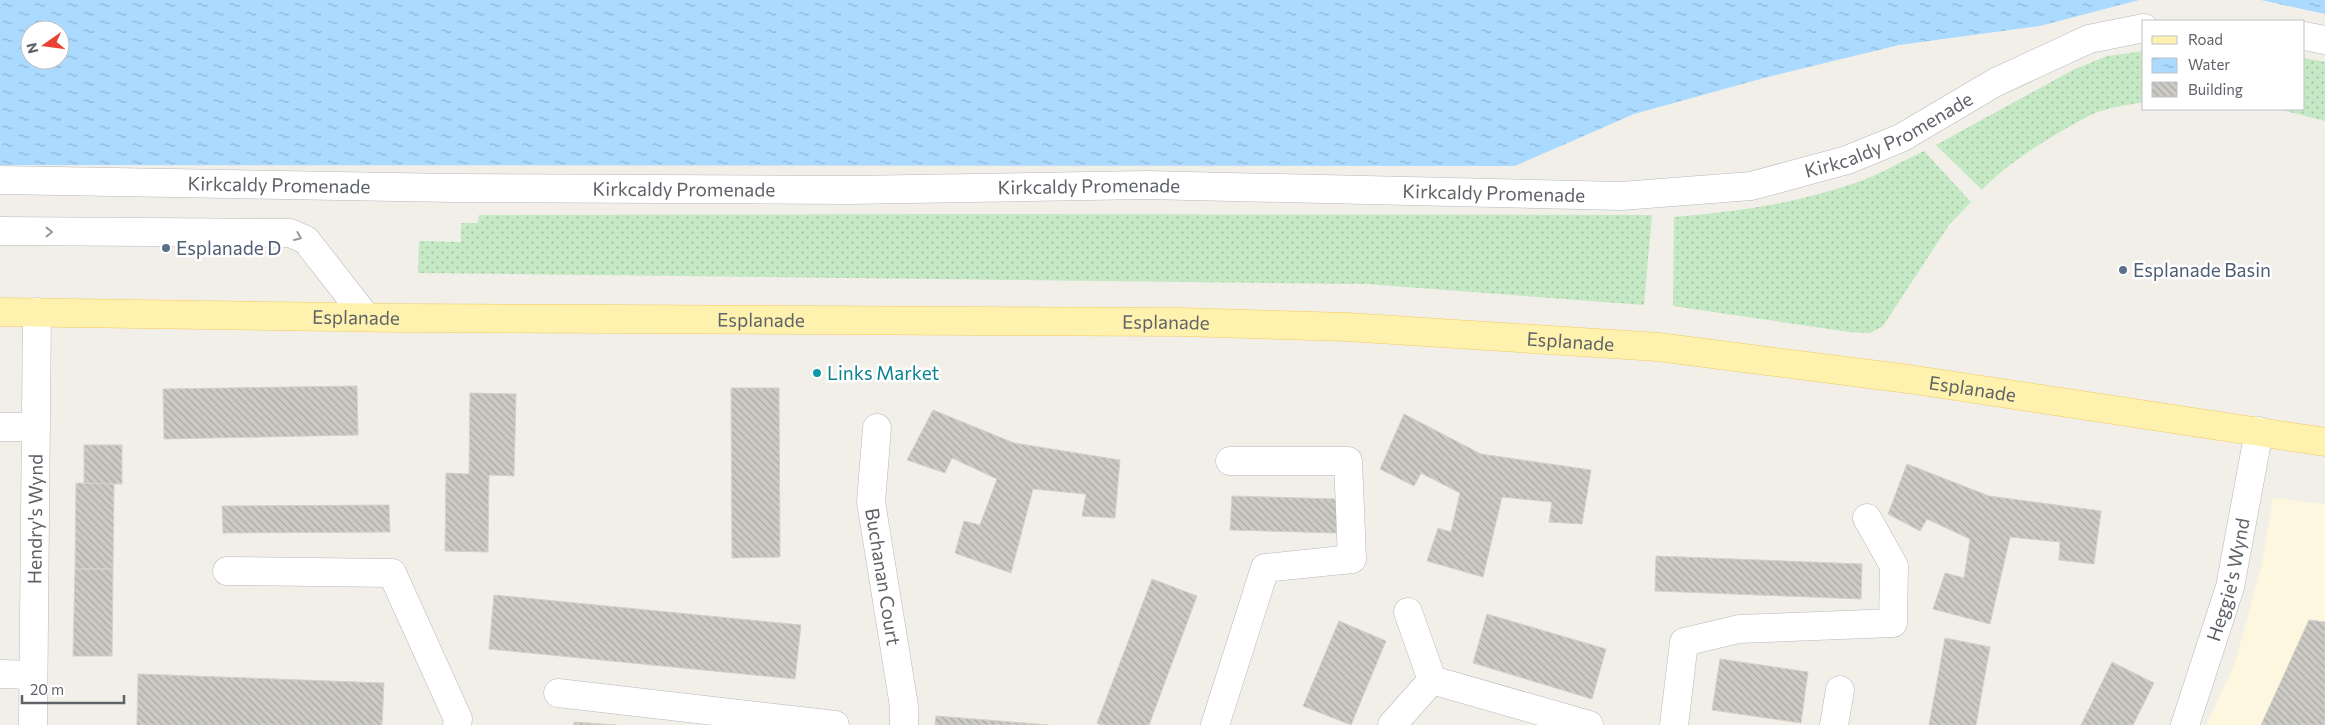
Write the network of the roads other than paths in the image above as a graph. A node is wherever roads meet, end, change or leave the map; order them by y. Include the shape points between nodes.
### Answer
1 (2142, 28) edge
2 (2305, 36) edge
3 (2325, 40) edge
4 (0, 180) edge
5 (0, 231) edge
6 (0, 312) edge
7 (37, 312) junction
8 (366, 317) junction
9 (0, 427) edge
10 (35, 427) junction
11 (878, 428) dead end
12 (2259, 431) junction
13 (2325, 442) edge
14 (1230, 461) dead end
15 (1867, 518) dead end
16 (227, 571) dead end
17 (1408, 612) dead end
18 (0, 674) edge
19 (33, 675) junction
20 (1432, 680) junction
21 (1840, 690) dead end
22 (558, 693) dead end
23 (33, 725) edge
24 (458, 725) edge
25 (835, 725) edge
26 (904, 725) edge
27 (1215, 725) edge
28 (1392, 725) edge
29 (1589, 725) edge
30 (1674, 725) edge
31 (1834, 725) edge
32 (2185, 725) edge

1 - 4 street, Kirkcaldy Promenade via 2089,39 1996,82 1901,138 1847,160 1751,186 1664,194 1621,196 1147,185 840,190 452,188
2 - 3 street
5 -> 8 street via 290,233 306,240
6 - 7 main road, Esplanade
7 - 8 main road, Esplanade
7 - 10 street, Hendry's Wynd
8 - 12 main road, Esplanade via 1182,322 1499,336 1678,349 1909,379
9 - 10 street
10 - 19 street, Hendry's Wynd
11 - 26 street, Buchanan Court via 871,502 904,706
12 - 13 main road, Esplanade
12 - 32 street, Heggie's Wynd via 2230,588
14 - 27 street via 1348,461 1352,559 1265,568
15 - 30 street via 1894,566 1893,623 1740,629 1684,642
16 - 24 street via 392,574
17 - 20 street
18 - 19 street
19 - 23 street, Hendry's Wynd
20 - 28 street
20 - 29 street
21 - 31 street
22 - 25 street

